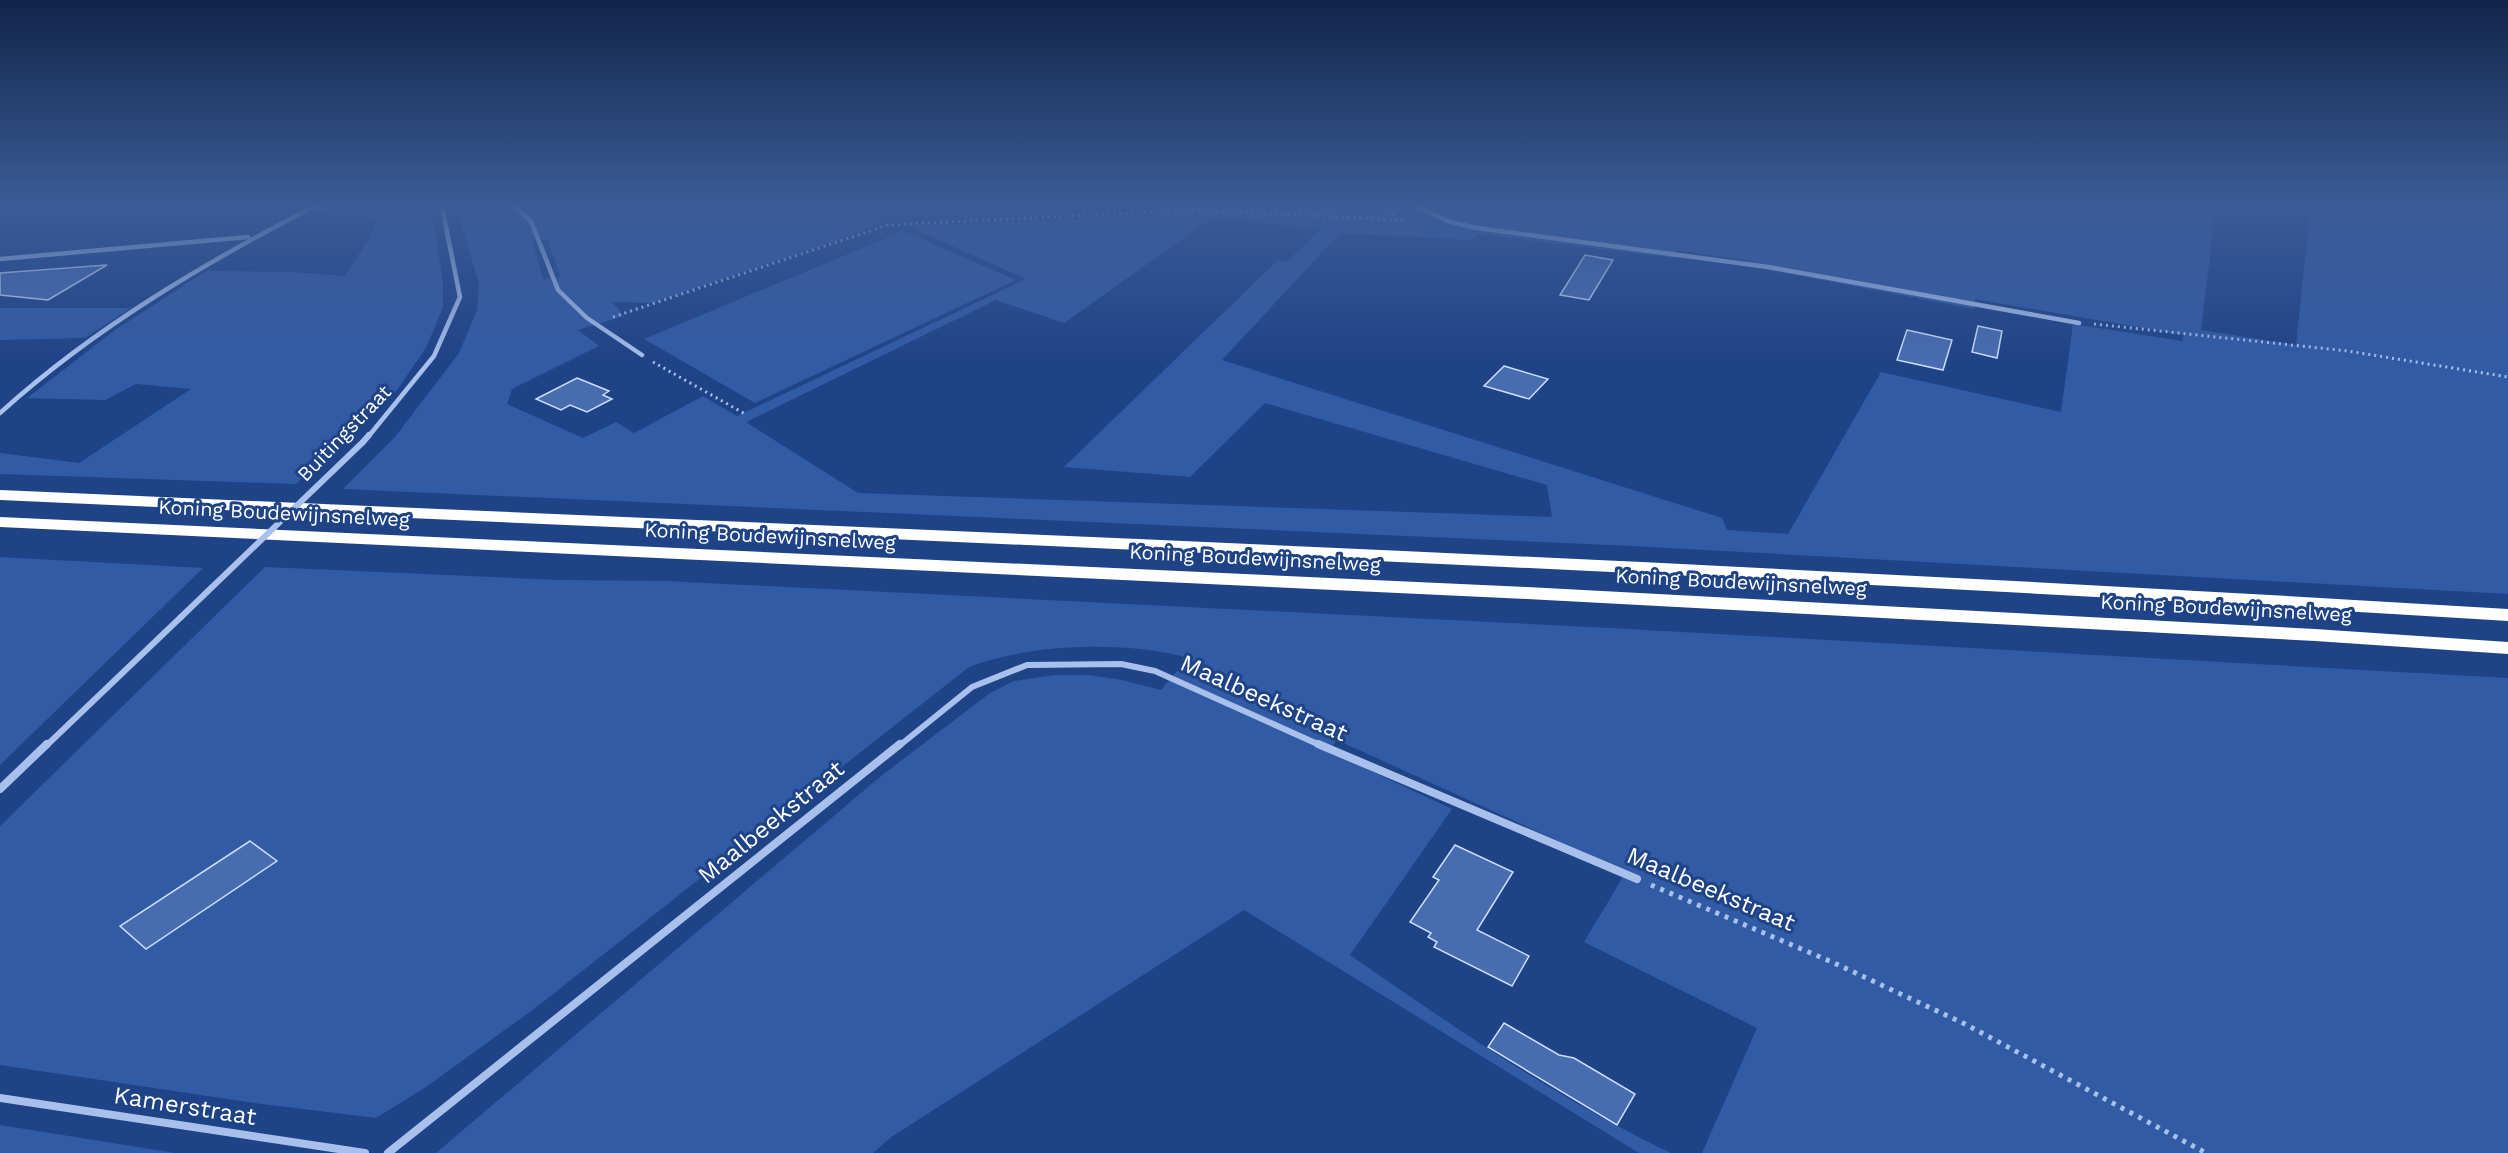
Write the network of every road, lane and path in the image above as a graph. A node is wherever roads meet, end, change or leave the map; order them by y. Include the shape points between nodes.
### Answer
1 (37, 256) edge
2 (220, 256) edge
3 (452, 256) edge
4 (545, 256) edge
5 (796, 256) edge
6 (1681, 256) edge
7 (0, 259) edge
8 (595, 323) junction
9 (2079, 323) joint
10 (642, 356) joint
11 (2508, 377) edge
12 (0, 413) edge
13 (747, 415) dead end
14 (0, 495) edge
15 (2, 522) edge
16 (2508, 615) edge
17 (2508, 648) edge
18 (0, 789) edge
19 (1637, 879) joint
20 (0, 1098) edge
21 (365, 1153) edge
22 (388, 1153) edge
23 (2206, 1153) edge

1 - 7 street
2 - 12 street via 80,349
3 - 18 street, Buitingstraat, bridge via 460,297 434,356 405,394 363,442
4 - 8 street via 558,290
5 - 8 path
6 - 9 street via 1768,267
8 - 10 street
9 - 11 path via 2348,351
10 - 13 path
14 - 16 highway, Koning Boudewijnsnelweg via 1539,564
15 - 17 highway, Koning Boudewijnsnelweg via 1539,594
19 - 22 street, Maalbeekstraat via 1155,671 1121,664 1027,665 972,687
19 - 23 path, Maalbeekstraat via 1965,1024
20 - 21 street, Kamerstraat

